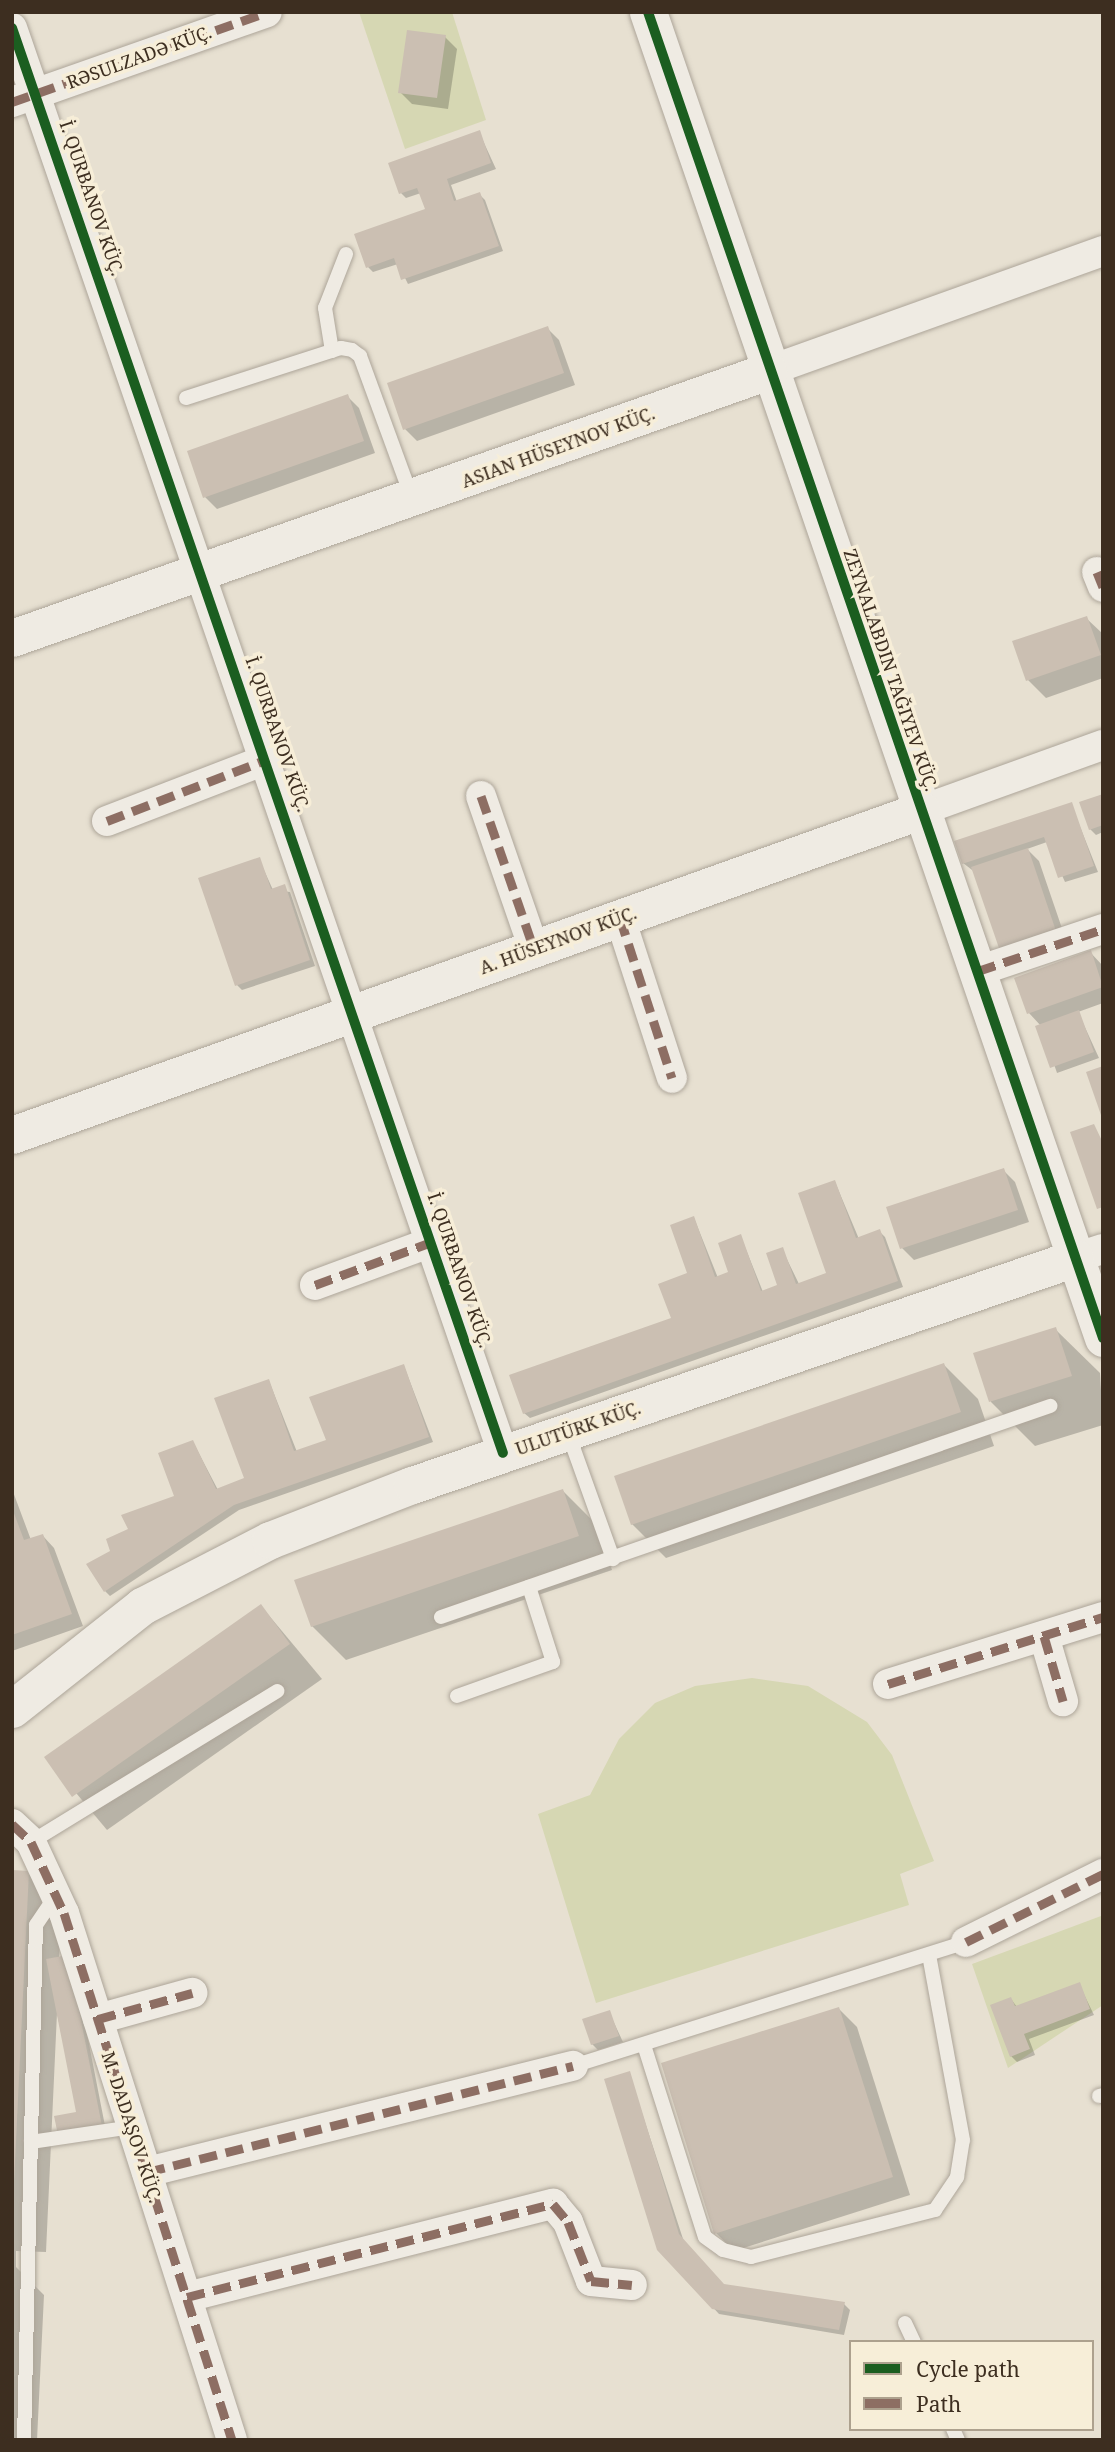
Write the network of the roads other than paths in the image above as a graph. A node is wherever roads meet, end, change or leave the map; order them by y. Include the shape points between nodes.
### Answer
1 (267, 12) edge
2 (648, 12) edge
3 (12, 28) edge
4 (25, 98) edge
5 (1103, 251) edge
6 (346, 254) dead end
7 (332, 351) junction
8 (768, 371) junction
9 (186, 398) dead end
10 (413, 499) junction
11 (203, 572) junction
12 (12, 638) edge
13 (1103, 745) edge
14 (268, 760) junction
15 (481, 796) dead end
16 (922, 810) junction
17 (107, 821) dead end
18 (620, 918) junction
19 (1103, 929) edge
20 (534, 949) junction
21 (978, 971) junction
22 (355, 1013) junction
23 (672, 1078) dead end
24 (12, 1135) edge
25 (432, 1242) junction
26 (1089, 1254) edge
27 (315, 1285) dead end
28 (1103, 1338) edge
29 (1050, 1406) dead end
30 (567, 1432) junction
31 (503, 1453) junction
32 (613, 1559) junction
33 (529, 1587) junction
34 (441, 1617) dead end
35 (1103, 1617) edge
36 (1044, 1636) junction
37 (888, 1684) dead end
38 (277, 1691) dead end
39 (457, 1696) dead end
40 (1063, 1700) dead end
41 (12, 1709) edge
42 (22, 1833) edge
43 (1103, 1874) edge
44 (56, 1895) junction
45 (966, 1942) joint
46 (929, 1955) junction
47 (192, 1993) dead end
48 (98, 2019) junction
49 (644, 2045) junction
50 (573, 2066) joint
51 (133, 2127) junction
52 (31, 2142) junction
53 (147, 2172) junction
54 (632, 2285) dead end
55 (187, 2297) junction
56 (905, 2323) dead end
57 (913, 2340) edge
58 (24, 2440) edge
59 (232, 2440) edge

1 - 4 street, RƏSULZADƏ KÜÇ.
2 - 8 street
3 - 4 street, İ. QURBANOV KÜÇ.
4 - 11 street, İ. QURBANOV KÜÇ.
5 - 8 street, ASIAN HÜSEYNOV KÜÇ.
6 - 7 lane via 325,308
7 - 9 lane
7 - 10 lane via 360,355
8 - 10 street, ASIAN HÜSEYNOV KÜÇ.
8 - 16 street
10 - 11 street, ASIAN HÜSEYNOV KÜÇ.
11 - 12 street, ASIAN HÜSEYNOV KÜÇ.
11 - 14 street, İ. QURBANOV KÜÇ.
13 - 16 street, A. HÜSEYNOV KÜÇ.
14 - 17 street
14 - 22 street, İ. QURBANOV KÜÇ.
15 - 20 street
16 - 18 street, A. HÜSEYNOV KÜÇ.
16 - 21 street
18 - 20 street, A. HÜSEYNOV KÜÇ.
18 - 23 street
19 - 21 street
20 - 22 street, A. HÜSEYNOV KÜÇ.
21 - 26 street
22 - 24 street, A. HÜSEYNOV KÜÇ.
22 - 25 street, İ. QURBANOV KÜÇ.
25 - 27 street
25 - 31 street, İ. QURBANOV KÜÇ.
26 - 28 street
26 - 30 street, ULUTÜRK KÜÇ.
29 - 32 lane
30 - 31 street, ULUTÜRK KÜÇ.
30 - 32 lane
31 - 41 street, ULUTÜRK KÜÇ. via 270,1540 200,1574 132,1613
32 - 33 lane
33 - 34 lane
33 - 39 lane via 553,1662
35 - 36 street
36 - 37 street
36 - 40 street
38 - 42 lane
42 - 44 street, M. DADAŞOV KÜÇ.
43 - 45 street
44 - 48 street, M. DADAŞOV KÜÇ.
44 - 52 lane via 36,1925
45 - 46 lane
46 - 49 lane
46 - 49 lane via 963,2140 957,2177 935,2210 751,2257 723,2250 705,2237
47 - 48 street
48 - 51 street, M. DADAŞOV KÜÇ.
49 - 50 lane
50 - 53 street
51 - 52 lane
51 - 53 street, M. DADAŞOV KÜÇ.
52 - 58 lane
53 - 55 street, M. DADAŞOV KÜÇ.
54 - 55 street via 592,2281 568,2222 553,2204
55 - 59 street, M. DADAŞOV KÜÇ.
56 - 57 lane

